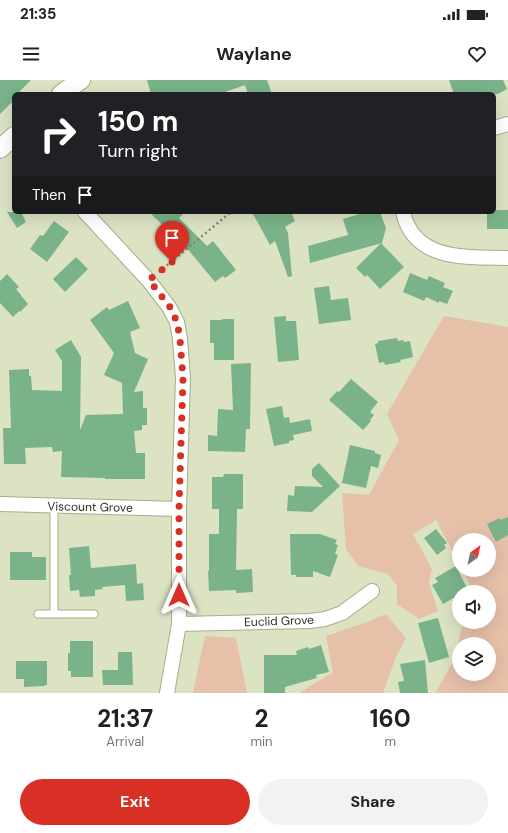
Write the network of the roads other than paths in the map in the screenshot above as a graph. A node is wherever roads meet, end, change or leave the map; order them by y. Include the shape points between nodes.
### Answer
1 (81, 80) edge
2 (64, 92) edge
3 (508, 124) edge
4 (496, 127) edge
5 (12, 138) edge
6 (0, 150) edge
7 (87, 214) edge
8 (404, 214) edge
9 (508, 258) edge
10 (0, 504) edge
11 (54, 506) junction
12 (179, 509) junction
13 (372, 591) dead end
14 (38, 614) dead end
15 (54, 614) junction
16 (94, 614) dead end
17 (179, 624) junction
18 (167, 693) edge

1 - 2 street
3 - 4 street
5 - 6 street
7 - 12 street via 149,280 170,307 177,322 183,378
8 - 9 street via 410,231 418,240 439,252 473,257
10 - 11 street, Viscount Grove
11 - 12 street, Viscount Grove
11 - 15 lane
12 - 17 street
13 - 17 street, Euclid Grove via 342,613 325,619
14 - 15 lane
15 - 16 lane
17 - 18 street

